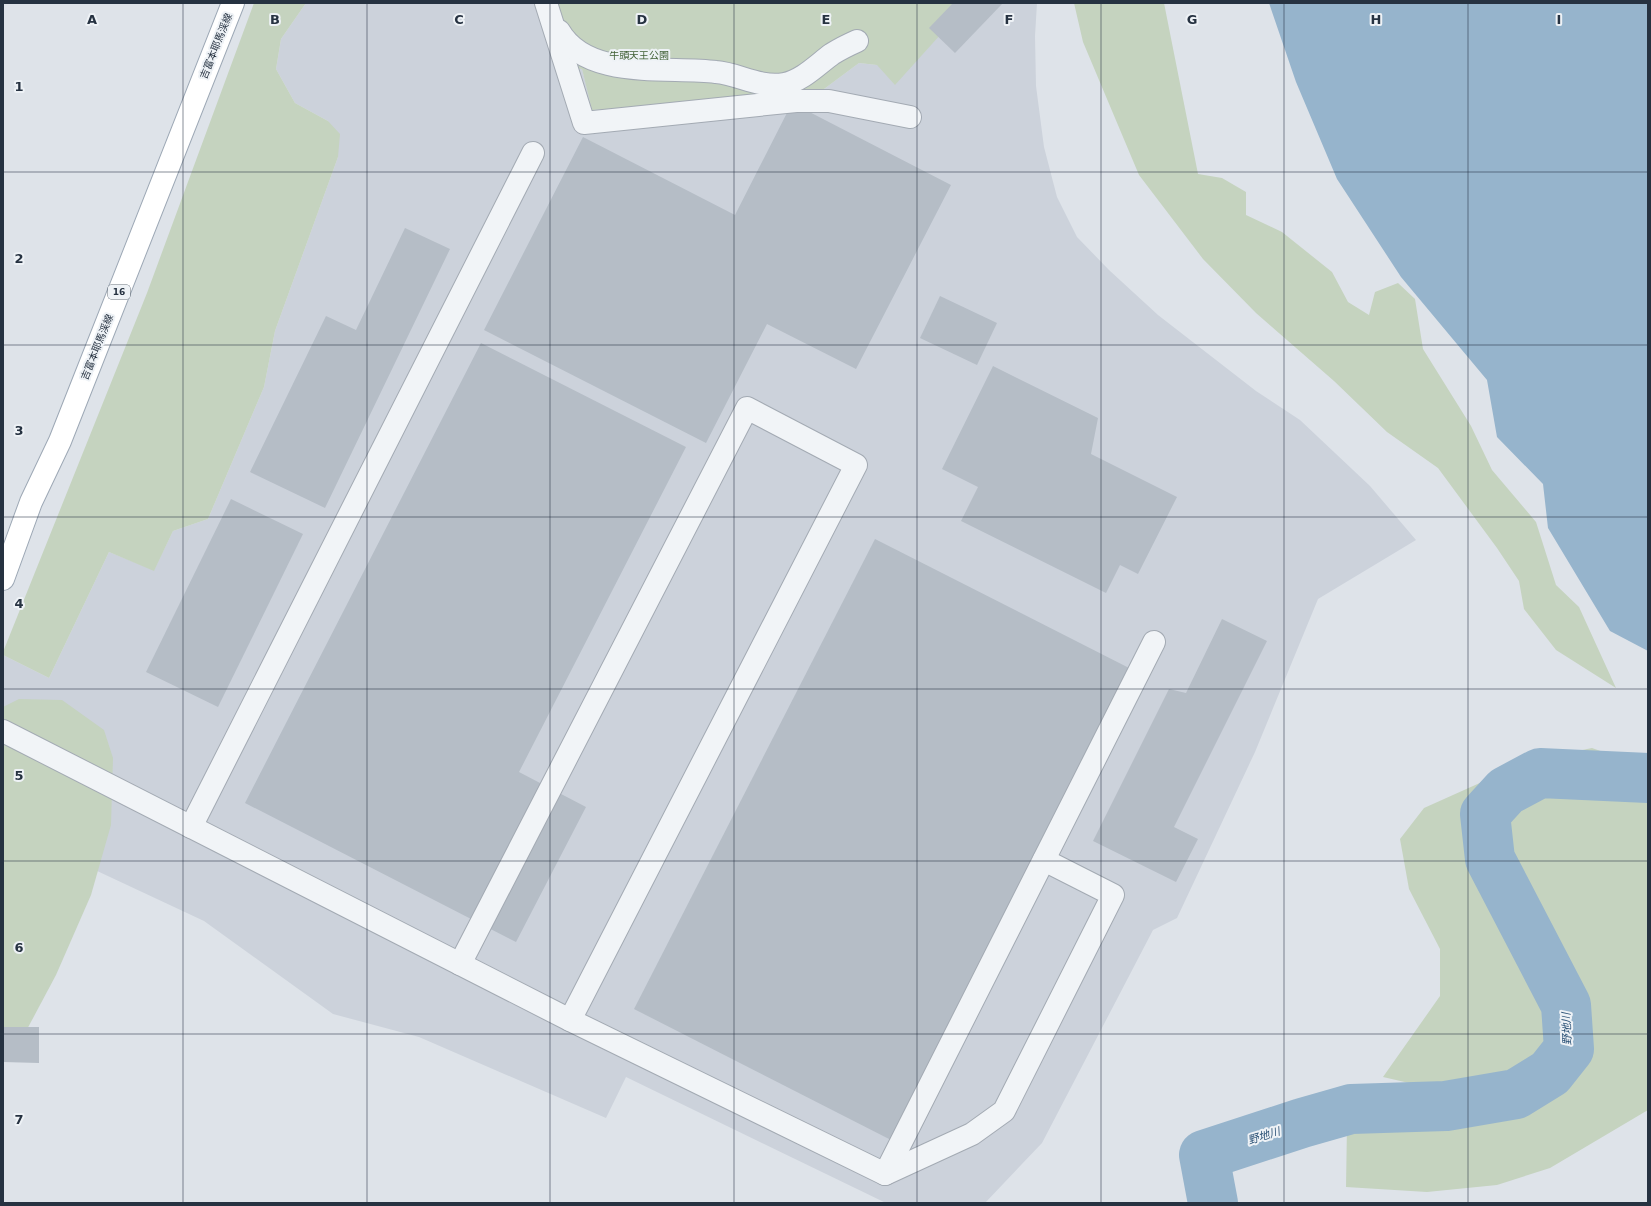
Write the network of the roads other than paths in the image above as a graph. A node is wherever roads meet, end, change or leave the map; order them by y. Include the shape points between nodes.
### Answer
1 (233, 3) edge
2 (549, 10) edge
3 (857, 41) dead end
4 (910, 117) dead end
5 (533, 153) dead end
6 (3, 579) edge
7 (1154, 642) dead end
8 (3, 731) edge
9 (191, 827) junction
10 (1044, 860) junction
11 (460, 964) junction
12 (570, 1020) junction
13 (885, 1174) junction

1 - 6 main road, 吉富本耶馬渓線 / 16 via 60,441 31,502
2 - 3 lane via 563,39 574,50 604,64 716,72 770,85 785,84 799,77
2 - 4 lane via 584,123 796,101 829,101
5 - 9 lane
7 - 10 lane
8 - 9 lane
9 - 11 lane
10 - 13 lane
10 - 13 lane via 1113,894 1004,1111 972,1134
11 - 12 lane
11 - 12 lane via 747,408 856,465
12 - 13 lane

